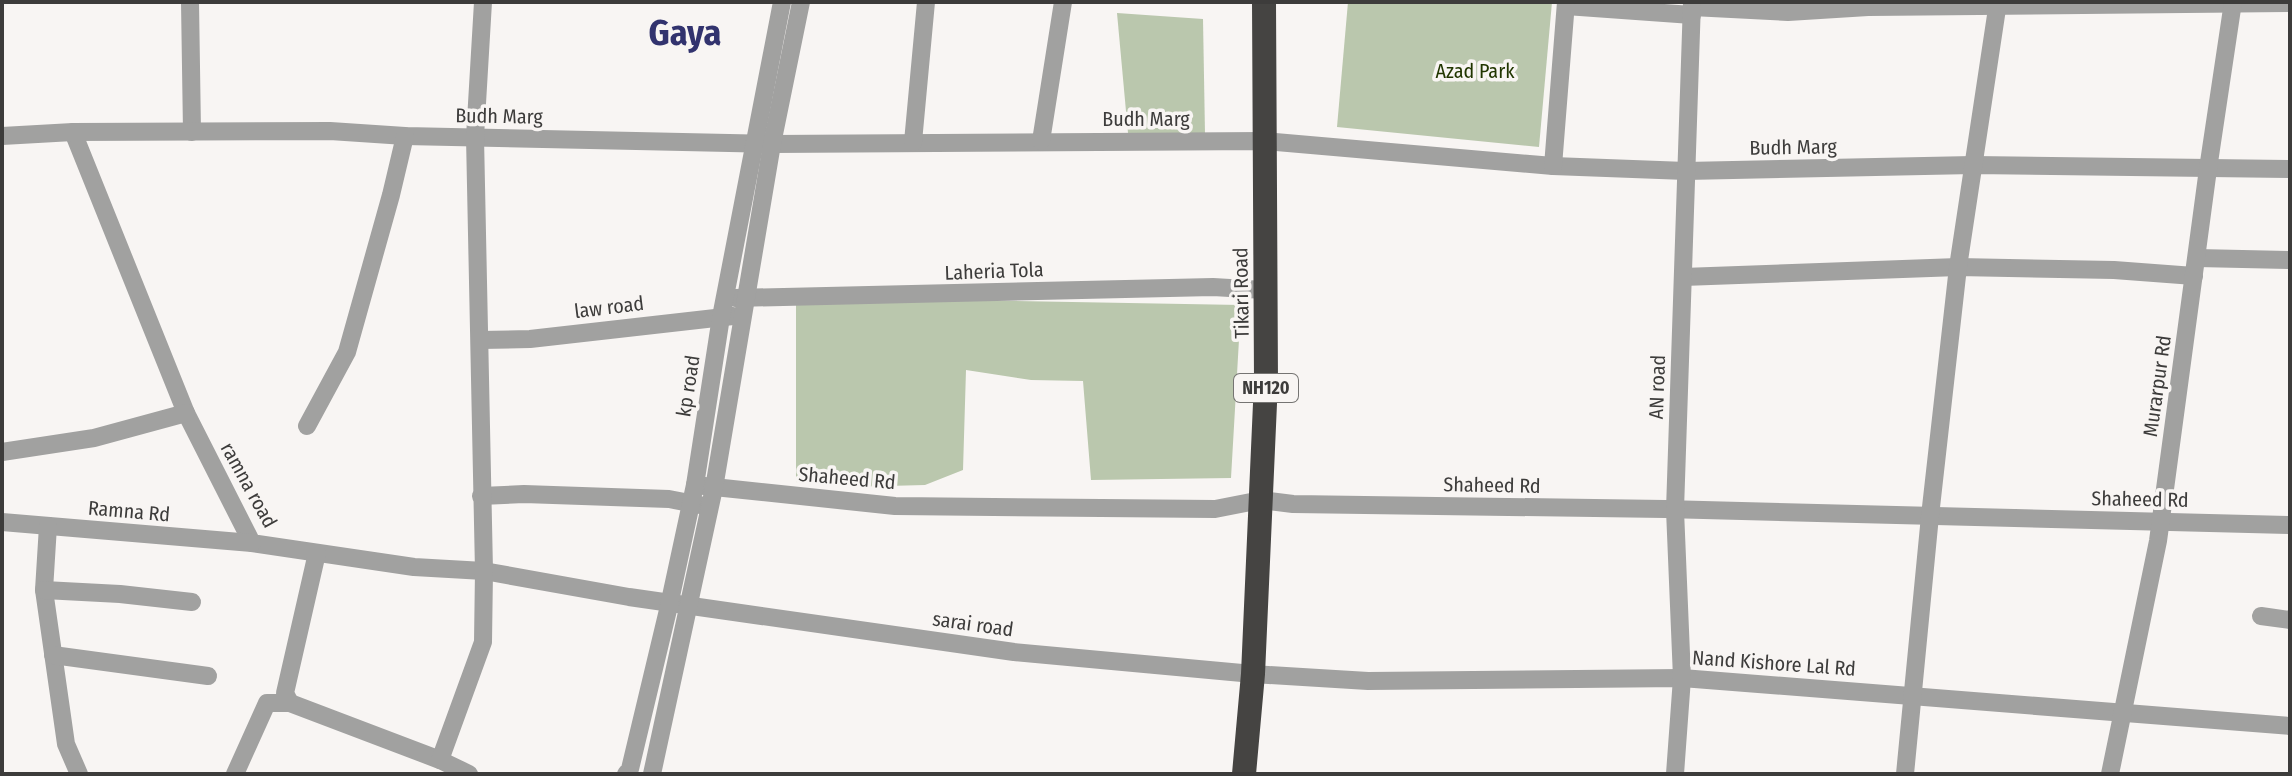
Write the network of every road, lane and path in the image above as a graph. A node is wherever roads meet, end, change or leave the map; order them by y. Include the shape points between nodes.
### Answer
1 (190, 2) edge
2 (483, 2) edge
3 (782, 2) edge
4 (801, 2) edge
5 (926, 2) edge
6 (1063, 2) edge
7 (1264, 2) edge
8 (2233, 3) edge
9 (2290, 3) edge
10 (1566, 4) edge
11 (1998, 5) edge
12 (1692, 8) edge
13 (73, 132) junction
14 (192, 132) junction
15 (2, 136) edge
16 (405, 136) junction
17 (475, 137) junction
18 (1041, 141) junction
19 (1264, 141) junction
20 (913, 142) junction
21 (762, 144) junction
22 (1973, 165) junction
23 (1553, 166) junction
24 (2208, 169) junction
25 (2290, 169) edge
26 (1686, 171) junction
27 (2290, 260) edge
28 (1958, 267) junction
29 (2196, 267) junction
30 (1683, 277) junction
31 (1264, 290) junction
32 (725, 298) junction
33 (744, 308) junction
34 (721, 317) junction
35 (480, 340) junction
36 (186, 413) junction
37 (307, 426) dead end
38 (2, 452) edge
39 (714, 488) junction
40 (693, 494) junction
41 (481, 496) junction
42 (1261, 500) junction
43 (710, 507) junction
44 (1675, 510) junction
45 (1930, 516) junction
46 (2160, 521) junction
47 (2, 522) edge
48 (2290, 525) edge
49 (48, 526) junction
50 (252, 543) junction
51 (317, 553) junction
52 (484, 571) junction
53 (44, 590) junction
54 (192, 602) dead end
55 (680, 603) junction
56 (2261, 616) dead end
57 (2290, 620) edge
58 (53, 655) junction
59 (1253, 674) junction
60 (208, 676) dead end
61 (1682, 678) junction
62 (1912, 695) junction
63 (290, 703) junction
64 (2121, 712) junction
65 (2290, 726) edge
66 (440, 760) junction
67 (79, 774) edge
68 (235, 774) edge
69 (469, 774) edge
70 (626, 774) edge
71 (652, 774) edge
72 (1244, 774) edge
73 (1675, 774) edge
74 (1905, 774) edge
75 (2110, 774) edge

1 - 14 street
2 - 17 street
3 - 21 street, kp road
4 - 21 street, kp road
5 - 20 street
6 - 18 street
7 - 19 highway, Tikari Road / NH120
8 - 9 street
8 - 11 street
8 - 24 street, Murarpur Rd
10 - 12 street
10 - 23 street
11 - 12 street via 1788,12
11 - 22 street
12 - 26 street, AN road
13 - 14 street, Budh Marg
13 - 15 street, Budh Marg
13 - 36 street, ramna road
14 - 16 street, Budh Marg
16 - 17 street, Budh Marg
16 - 37 street via 347,352
17 - 21 street, Budh Marg
17 - 35 street
18 - 19 street, Budh Marg
18 - 20 street, Budh Marg
19 - 23 street, Budh Marg
19 - 31 highway, Tikari Road / NH120
20 - 21 street, Budh Marg
21 - 32 street, kp road
21 - 33 street, kp road
22 - 24 street, Budh Marg
22 - 26 street, Budh Marg
22 - 28 street
23 - 26 street, Budh Marg
24 - 25 street, Budh Marg
24 - 29 street, Murarpur Rd
26 - 30 street, AN road
27 - 29 street
28 - 29 street
28 - 30 street
28 - 45 street
29 - 46 street, Murarpur Rd
30 - 44 street, AN road
31 - 33 street, Laheria Tola via 1213,287
31 - 42 highway, Tikari Road / NH120
32 - 33 street, Laheria Tola
32 - 34 street, kp road
33 - 34 street, law road
33 - 39 street, kp road
34 - 35 street, law road
34 - 40 street, kp road
35 - 41 street
36 - 38 street via 94,438
36 - 50 street, ramna road
39 - 40 street, Shaheed Rd
39 - 42 street, Shaheed Rd via 895,506 1215,509
39 - 43 street, kp road
40 - 41 street, Shaheed Rd via 669,499
40 - 43 street, Shaheed Rd
40 - 55 street, kp road
41 - 52 street
42 - 44 street, Shaheed Rd
42 - 59 highway, Tikari Road / NH120
43 - 55 street, kp road
44 - 45 street, Shaheed Rd
44 - 61 street, AN road
45 - 46 street, Shaheed Rd
45 - 62 street
46 - 48 street, Shaheed Rd
46 - 64 street, Murarpur Rd
47 - 49 street, Ramna Rd
49 - 50 street, Ramna Rd
49 - 53 street
50 - 51 street, ramna road
51 - 52 street, ramna road
51 - 63 street via 285,693
52 - 55 street, ramna road
52 - 66 street via 483,642
53 - 54 street
53 - 58 street
55 - 59 street, sarai road via 1014,652
55 - 70 street, kp road
55 - 71 street, kp road
56 - 57 street
58 - 60 street
58 - 67 street via 66,744
59 - 61 street, Nand Kishore Lal Rd via 1368,681
59 - 72 highway, Tikari Road / NH120
61 - 62 street, Nand Kishore Lal Rd
61 - 73 street, AN road
62 - 64 street, Nand Kishore Lal Rd
62 - 74 street
63 - 66 street
63 - 68 street via 267,703
64 - 65 street, Nand Kishore Lal Rd
64 - 75 street, Murarpur Rd
66 - 69 street

